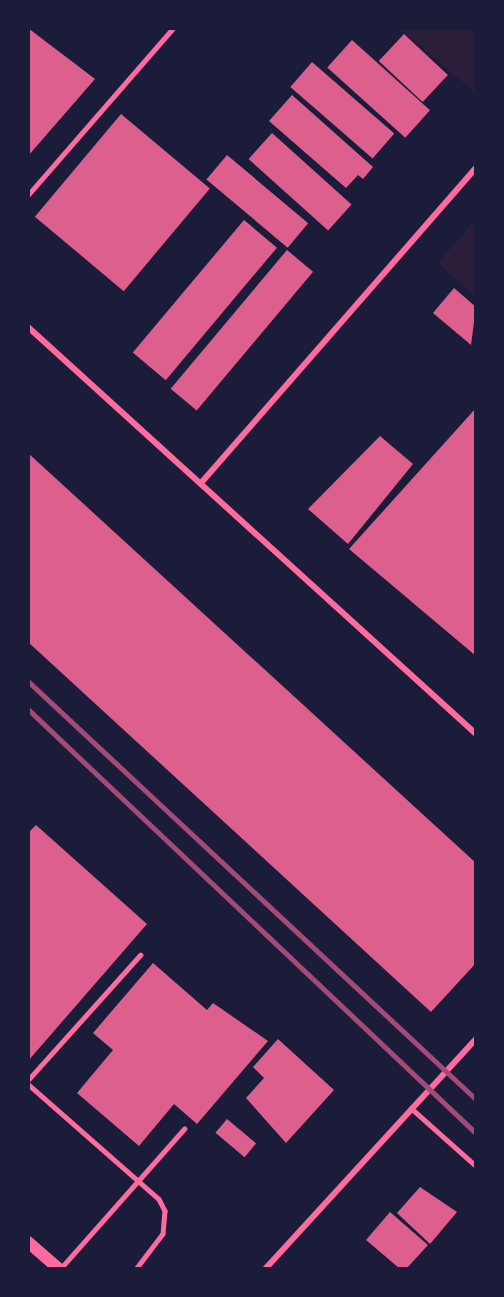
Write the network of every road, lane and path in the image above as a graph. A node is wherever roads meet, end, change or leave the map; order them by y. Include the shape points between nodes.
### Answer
1 (173, 28) edge
2 (476, 168) edge
3 (28, 195) edge
4 (28, 327) edge
5 (201, 483) junction
6 (476, 734) edge
7 (140, 955) dead end
8 (476, 1039) edge
9 (28, 1082) edge
10 (411, 1108) junction
11 (184, 1129) dead end
12 (476, 1166) edge
13 (137, 1181) junction
14 (28, 1242) edge
15 (60, 1269) edge
16 (137, 1269) edge
17 (266, 1269) edge

1 - 3 lane
2 - 5 street
4 - 5 street
5 - 6 street
7 - 9 lane
8 - 10 street
9 - 13 lane
10 - 12 lane
10 - 17 street
11 - 13 lane
13 - 15 lane
13 - 16 lane via 159,1199 166,1223
14 - 15 main road

